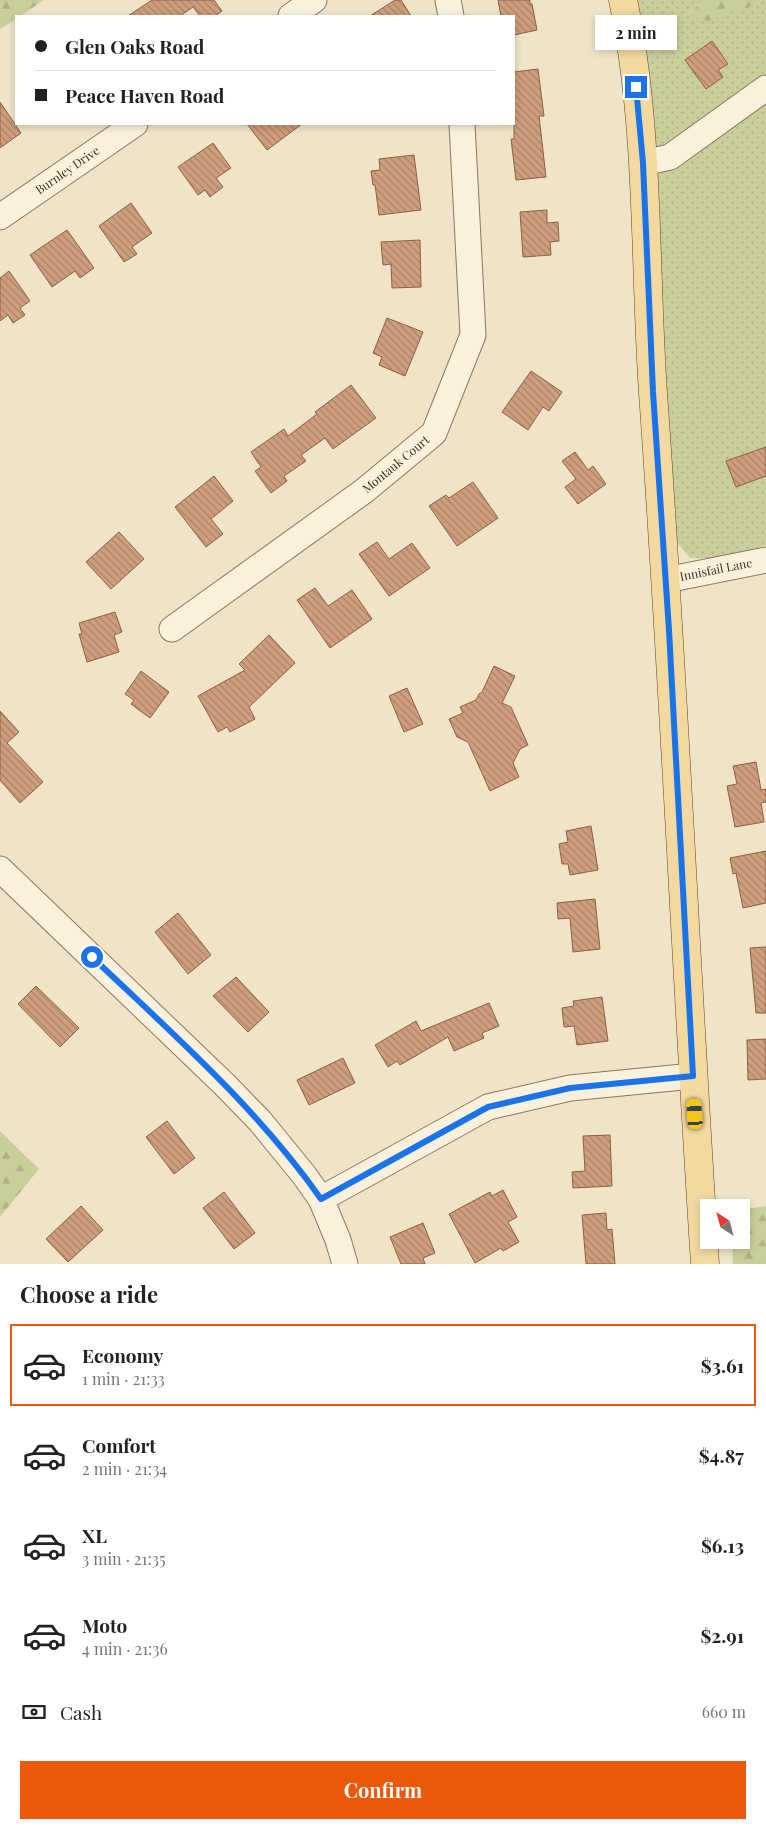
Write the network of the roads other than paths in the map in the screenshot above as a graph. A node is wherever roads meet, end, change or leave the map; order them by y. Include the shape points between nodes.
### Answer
1 (314, 0) edge
2 (448, 0) edge
3 (623, 0) edge
4 (292, 15) edge
5 (451, 15) edge
6 (766, 88) edge
7 (135, 125) edge
8 (462, 125) edge
9 (643, 163) junction
10 (0, 218) edge
11 (766, 560) edge
12 (666, 580) junction
13 (172, 629) dead end
14 (0, 869) edge
15 (693, 1076) junction
16 (321, 1199) junction
17 (345, 1264) edge
18 (705, 1264) edge

1 - 4 street
2 - 5 street
3 - 9 main road via 634,68
6 - 9 street via 670,158
7 - 10 street, Burnley Drive
8 - 13 street, Montauk Court via 473,335 434,433 364,491
9 - 12 main road via 653,392
11 - 12 street, Innisfail Lane
12 - 15 main road
14 - 16 street via 225,1084 260,1121
15 - 16 street via 570,1088 488,1107
15 - 18 main road
16 - 17 street

